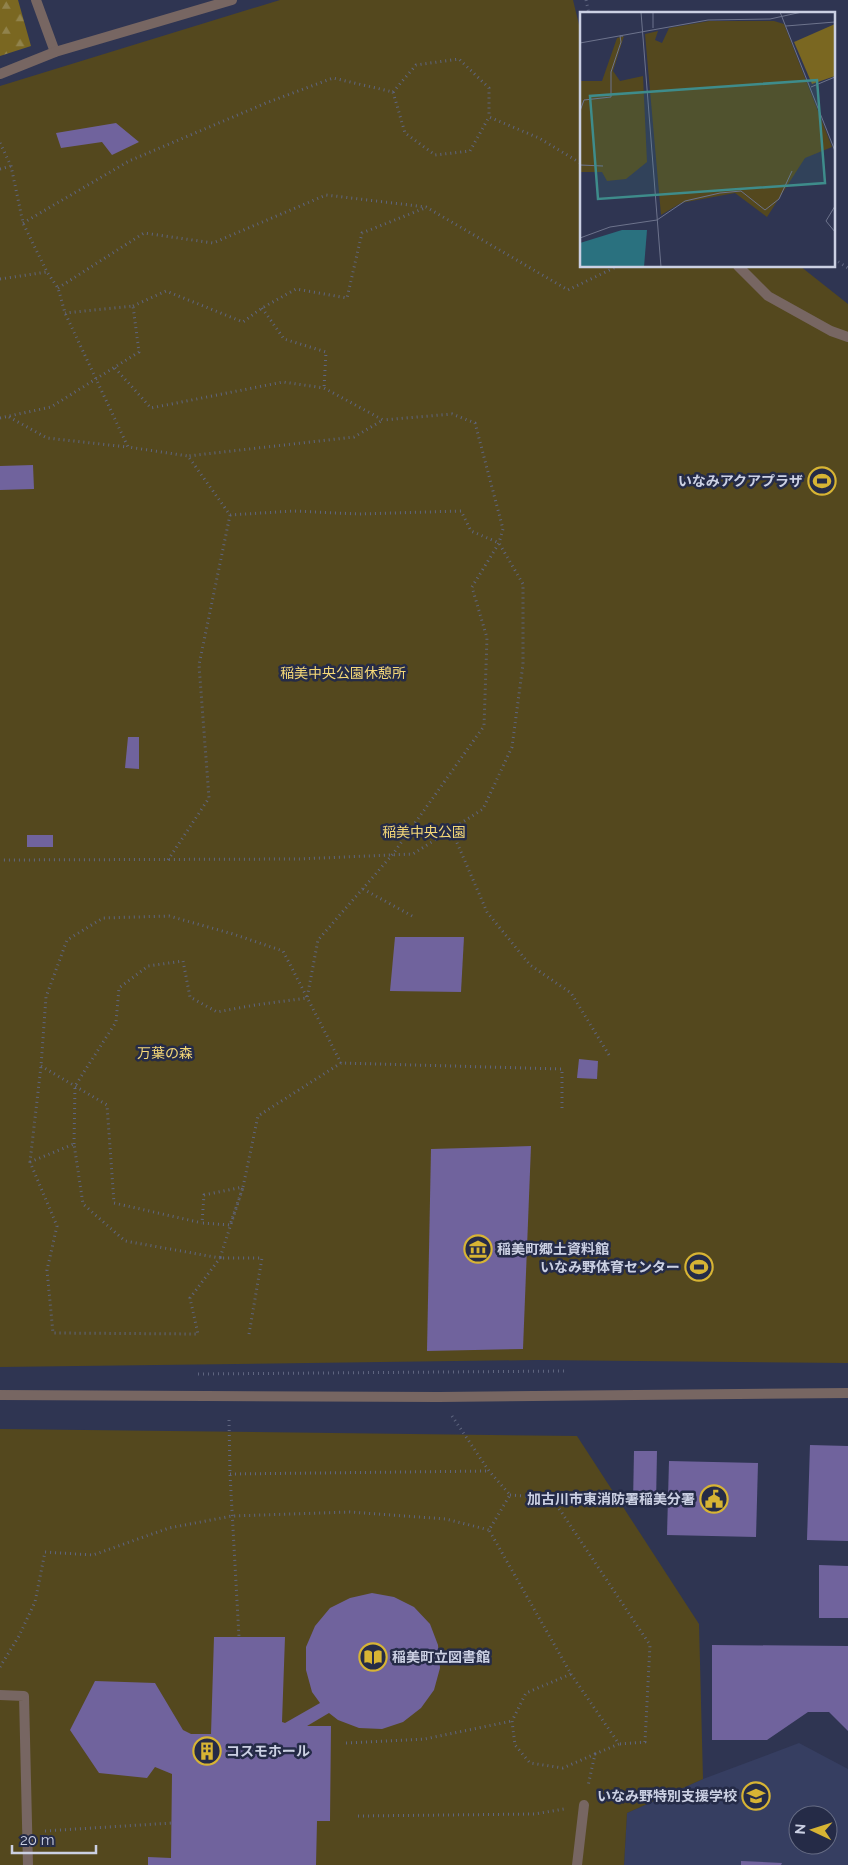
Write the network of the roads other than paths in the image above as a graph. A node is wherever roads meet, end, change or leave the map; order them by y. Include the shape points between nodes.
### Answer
1 (36, 0) edge
2 (232, 0) edge
3 (54, 52) junction
4 (0, 74) edge
5 (740, 268) edge
6 (848, 337) edge
7 (848, 1393) edge
8 (0, 1396) edge
9 (0, 1695) edge
10 (584, 1805) road end
11 (28, 1865) edge
12 (577, 1865) edge

1 - 3 street
2 - 3 street
3 - 4 street
5 - 6 street via 768,296
7 - 8 street via 438,1397
9 - 11 street via 24,1696
10 - 12 street

